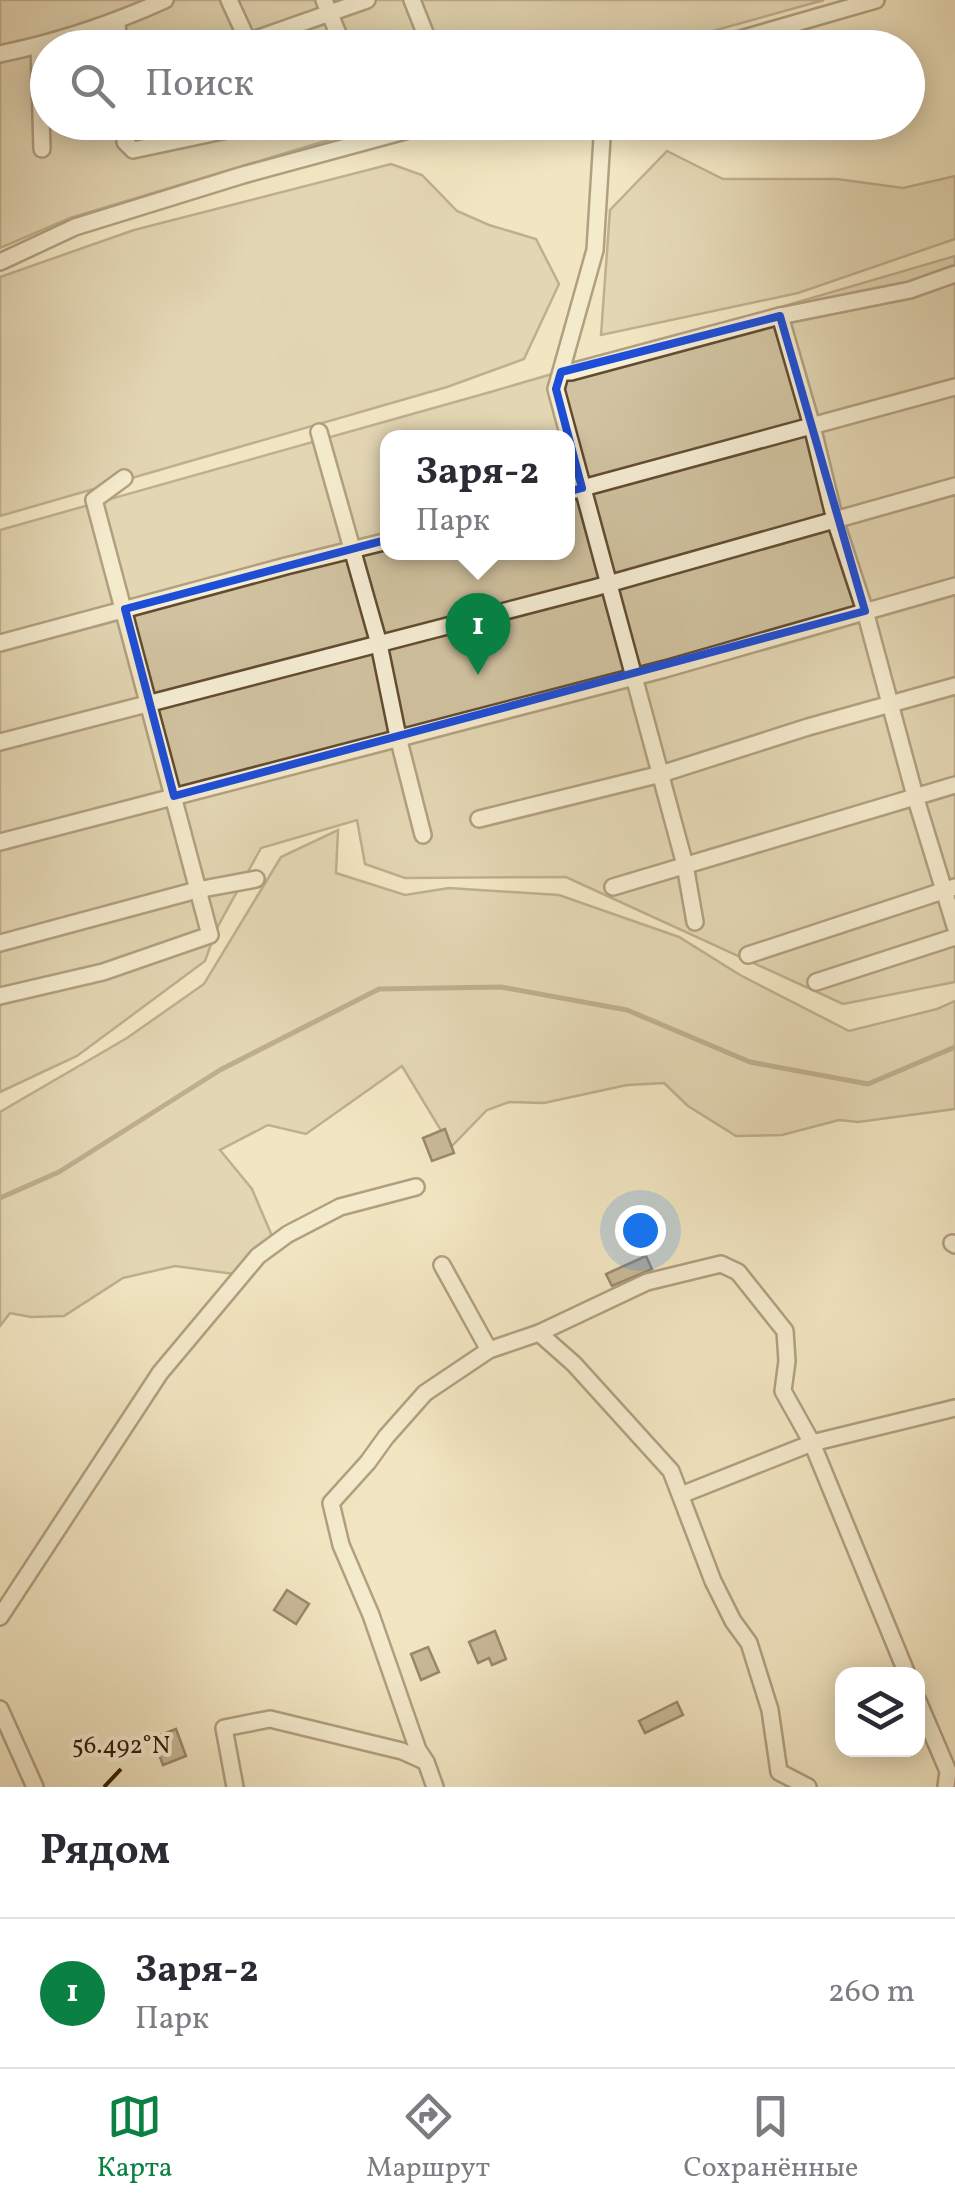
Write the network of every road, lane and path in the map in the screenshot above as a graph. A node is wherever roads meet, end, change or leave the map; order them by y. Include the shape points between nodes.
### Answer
1 (165, 0) edge
2 (229, 0) edge
3 (367, 0) edge
4 (412, 0) edge
5 (876, 0) edge
6 (327, 6) edge
7 (118, 22) junction
8 (92, 30) edge
9 (118, 30) edge
10 (243, 30) edge
11 (278, 30) edge
12 (337, 30) edge
13 (424, 30) edge
14 (772, 30) edge
15 (30, 48) edge
16 (0, 54) edge
17 (42, 140) edge
18 (125, 140) edge
19 (180, 140) edge
20 (373, 140) edge
21 (602, 140) edge
22 (42, 149) dead end
23 (0, 262) edge
24 (955, 274) edge
25 (780, 316) junction
26 (561, 372) junction
27 (955, 386) edge
28 (812, 426) junction
29 (564, 430) edge
30 (319, 432) dead end
31 (124, 478) dead end
32 (955, 486) edge
33 (575, 490) edge
34 (836, 520) junction
35 (380, 543) edge
36 (352, 550) junction
37 (607, 584) junction
38 (955, 586) edge
39 (124, 609) junction
40 (865, 610) junction
41 (0, 643) edge
42 (379, 644) junction
43 (635, 676) junction
44 (955, 686) edge
45 (888, 704) junction
46 (149, 705) junction
47 (398, 737) junction
48 (0, 742) edge
49 (661, 774) junction
50 (955, 785) edge
51 (174, 796) junction
52 (915, 796) junction
53 (478, 819) dead end
54 (423, 835) dead end
55 (0, 842) edge
56 (685, 865) junction
57 (256, 879) dead end
58 (613, 888) dead end
59 (949, 888) edge
60 (197, 890) junction
61 (696, 922) dead end
62 (955, 926) edge
63 (955, 938) edge
64 (0, 943) edge
65 (748, 955) dead end
66 (816, 982) dead end
67 (0, 996) edge
68 (416, 1188) dead end
69 (442, 1265) dead end
70 (539, 1333) junction
71 (489, 1350) junction
72 (955, 1408) edge
73 (812, 1443) junction
74 (680, 1496) junction
75 (0, 1617) edge
76 (904, 1667) edge
77 (0, 1708) edge
78 (925, 1718) edge
79 (426, 1762) junction
80 (35, 1787) edge
81 (234, 1787) edge
82 (435, 1787) edge
83 (808, 1787) edge
84 (946, 1787) edge

1 - 7 street
2 - 10 street
3 - 6 street
4 - 13 street
5 - 14 street
6 - 11 street
6 - 12 street
7 - 8 street
7 - 9 street
15 - 16 street
17 - 22 street
18 - 19 street via 133,150
20 - 23 street via 74,227
21 - 26 street via 595,250
24 - 25 street via 910,290
25 - 26 street
25 - 28 street
26 - 29 street via 556,389
27 - 28 street
28 - 33 street
28 - 34 street
30 - 36 street
31 - 39 street via 94,500
32 - 34 street
33 - 37 street
34 - 37 street
34 - 40 street
35 - 36 street
36 - 39 street
36 - 42 street
37 - 42 street
37 - 43 street
38 - 40 street
39 - 41 street
39 - 46 street
40 - 43 street
40 - 45 street
42 - 46 street
42 - 47 street
43 - 47 street
43 - 49 street
44 - 45 street
45 - 49 street
45 - 52 street
46 - 48 street
46 - 51 street
47 - 51 street
47 - 54 street
49 - 53 street
49 - 56 street
50 - 52 street
51 - 55 street
51 - 60 street
52 - 56 street
52 - 59 street
56 - 58 street
56 - 61 street
57 - 60 street
59 - 62 street
59 - 65 street
60 - 64 street
60 - 67 street via 210,934 102,972
63 - 66 street
68 - 75 street via 340,1206 258,1256 160,1373
69 - 71 street
70 - 71 street
70 - 73 street via 646,1282 720,1264 738,1272 784,1331 783,1391
70 - 74 street via 650,1446 671,1471
71 - 79 street via 425,1393 331,1502 341,1545
72 - 73 street
73 - 74 street
73 - 76 street
74 - 83 street via 714,1581 749,1644 770,1710 779,1772
77 - 80 street
78 - 84 street via 948,1771
79 - 81 street via 270,1719 224,1728
79 - 82 street

